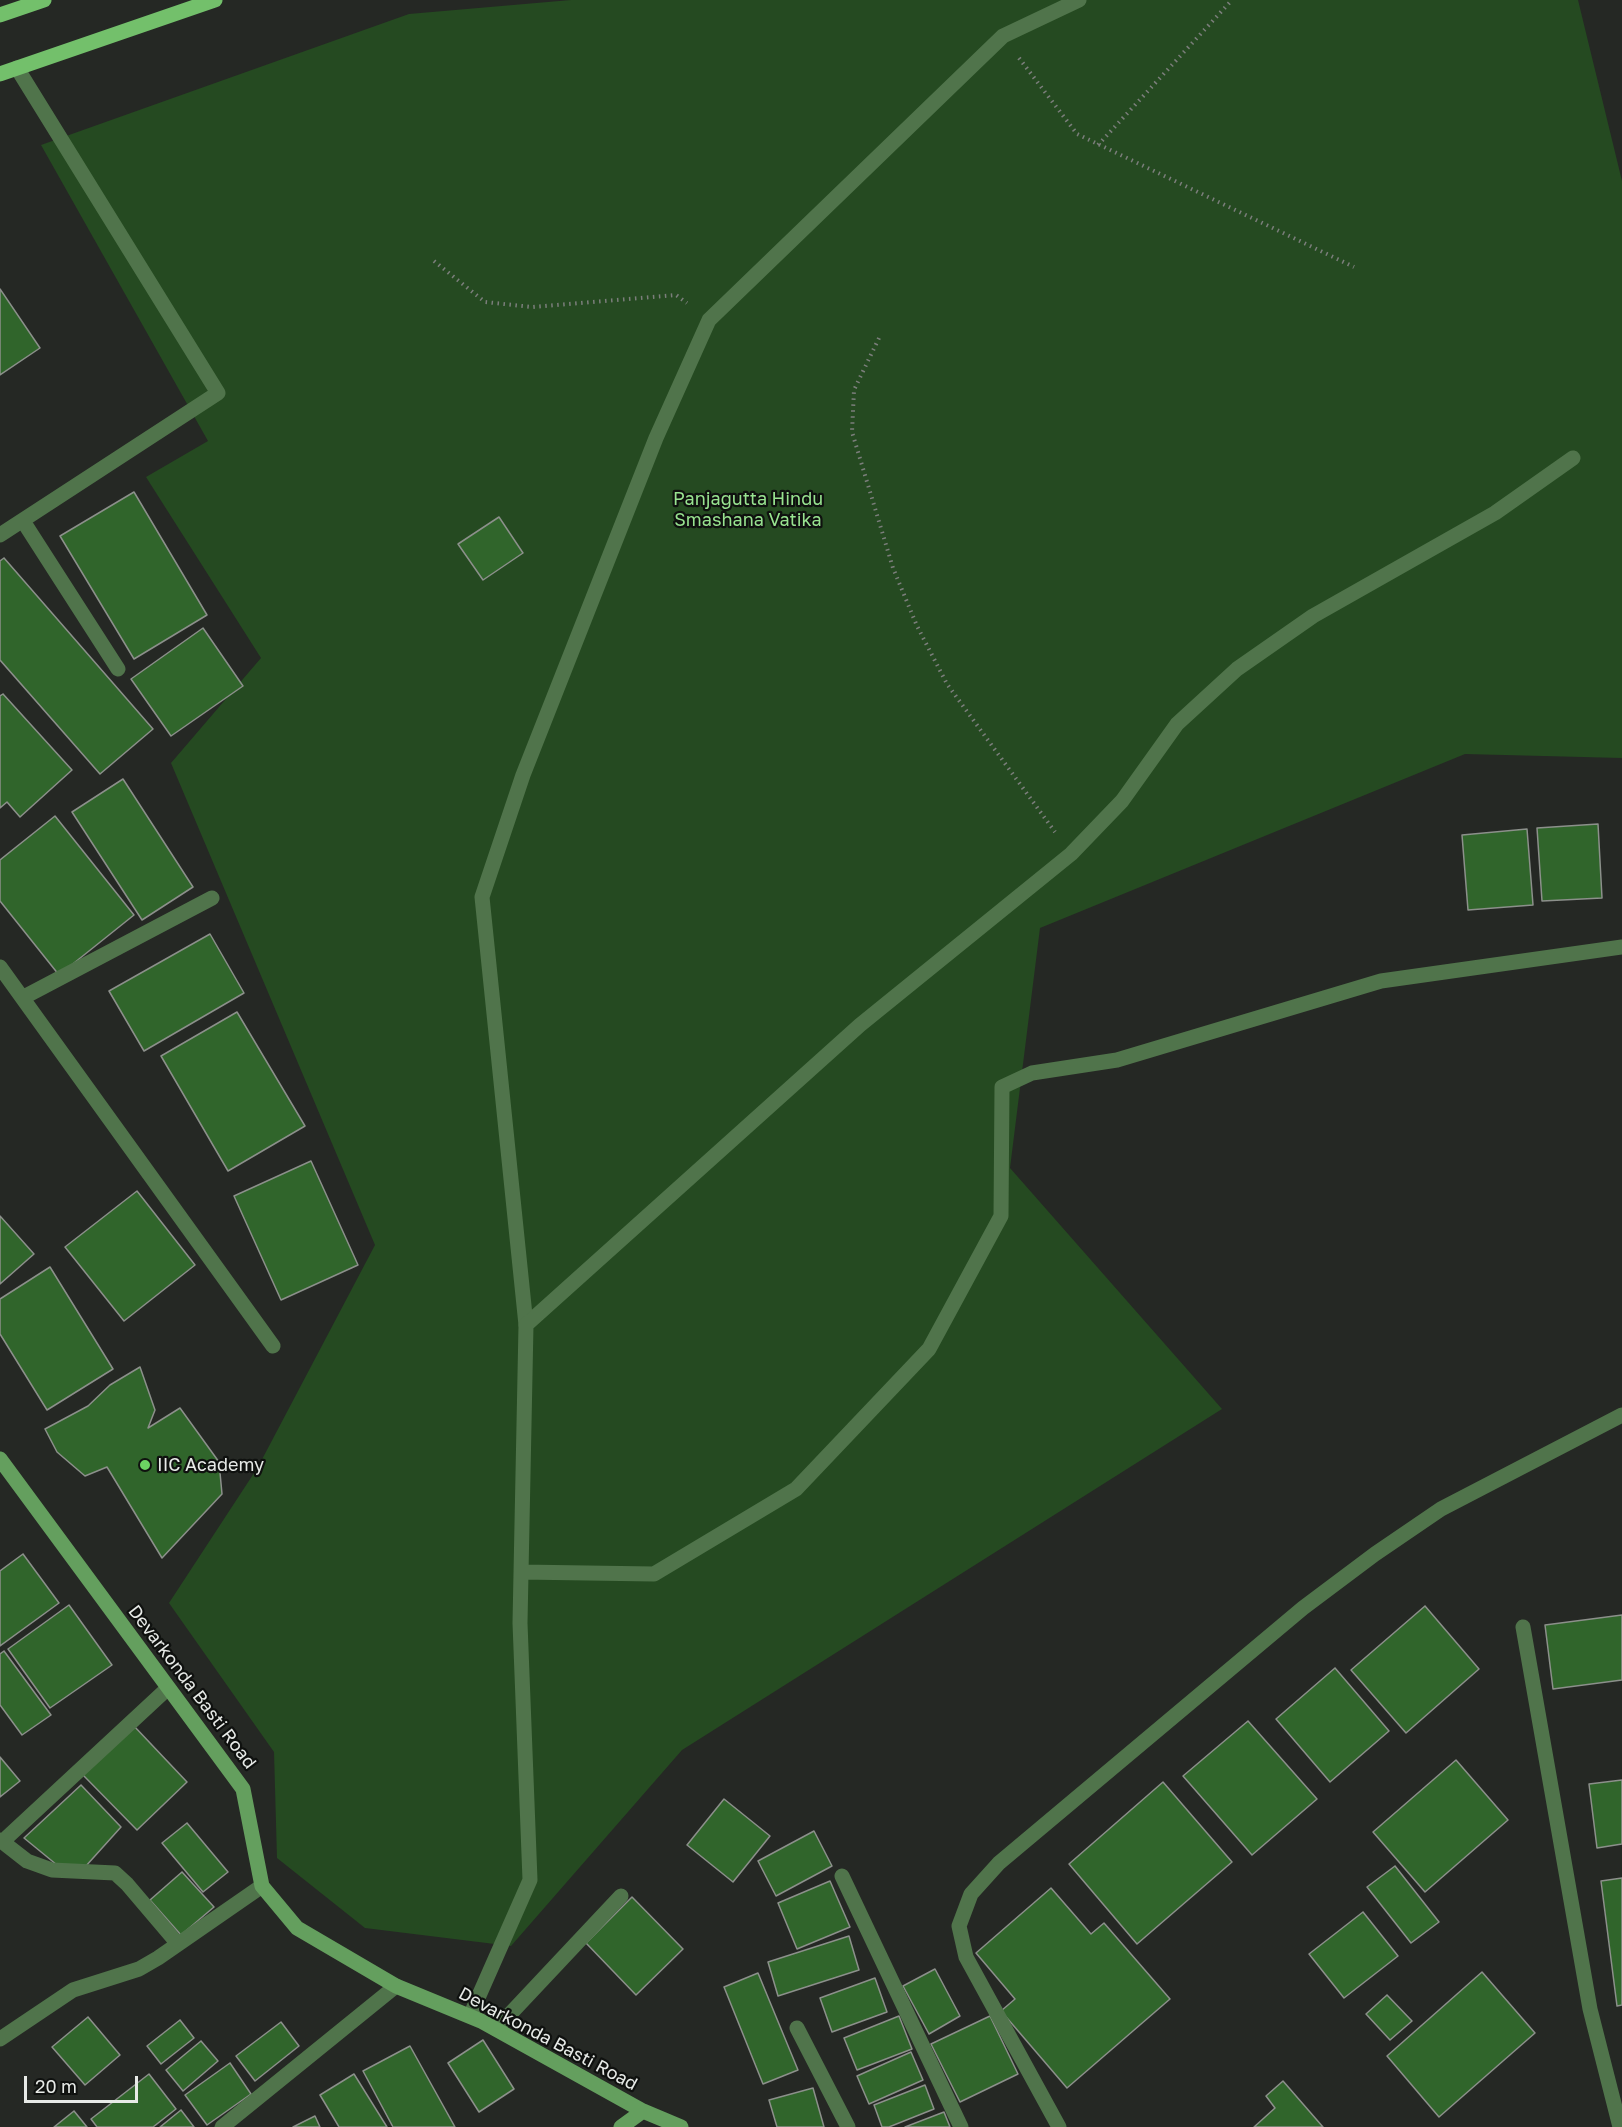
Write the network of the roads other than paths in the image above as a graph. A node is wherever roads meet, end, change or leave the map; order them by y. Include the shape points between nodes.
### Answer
1 (44, 0) edge
2 (214, 0) edge
3 (1079, 0) edge
4 (0, 15) edge
5 (17, 68) junction
6 (0, 74) edge
7 (1574, 458) dead end
8 (23, 521) junction
9 (0, 535) edge
10 (118, 669) dead end
11 (212, 898) dead end
12 (1622, 947) edge
13 (0, 968) edge
14 (24, 998) junction
15 (526, 1325) junction
16 (273, 1346) dead end
17 (1622, 1415) edge
18 (0, 1459) edge
19 (521, 1572) junction
20 (1524, 1627) dead end
21 (168, 1688) junction
22 (1, 1841) edge
23 (842, 1876) dead end
24 (262, 1886) junction
25 (621, 1896) dead end
26 (178, 1944) junction
27 (396, 1986) junction
28 (470, 2016) junction
29 (797, 2028) dead end
30 (496, 2029) junction
31 (0, 2039) edge
32 (643, 2111) junction
33 (222, 2127) edge
34 (621, 2127) edge
35 (681, 2127) edge
36 (848, 2127) edge
37 (961, 2127) edge
38 (1059, 2127) edge
39 (1620, 2127) edge

1 - 4 main road
2 - 5 main road
3 - 15 street via 1003,36 709,320 656,438 523,775 482,897
5 - 6 main road
5 - 8 street via 218,393
7 - 15 street via 1495,513 1313,616 1237,669 1177,724 1122,801 1071,854 860,1026
8 - 9 street
8 - 10 street
11 - 14 street
12 - 19 street via 1381,981 1117,1060 1032,1073 1002,1087 1001,1216 929,1349 796,1489 654,1574
13 - 14 street
14 - 16 street
15 - 19 street
17 - 38 street via 1441,1509 1375,1554 1303,1608 999,1863 971,1894 959,1926 966,1957
18 - 21 street, Devarkonda Basti Road
19 - 28 street via 530,1880
20 - 39 street via 1590,2009
21 - 22 street
21 - 24 street, Devarkonda Basti Road via 243,1789
22 - 26 street via 27,1860 52,1870 115,1873
23 - 37 street
24 - 26 street
24 - 27 street, Devarkonda Basti Road via 297,1928
25 - 30 street
26 - 31 street via 139,1969 74,1990
27 - 28 street, Devarkonda Basti Road
27 - 33 street
28 - 30 street, Devarkonda Basti Road
29 - 36 street
30 - 32 street, Devarkonda Basti Road
32 - 34 street
32 - 35 street, Devarkonda Basti Road

